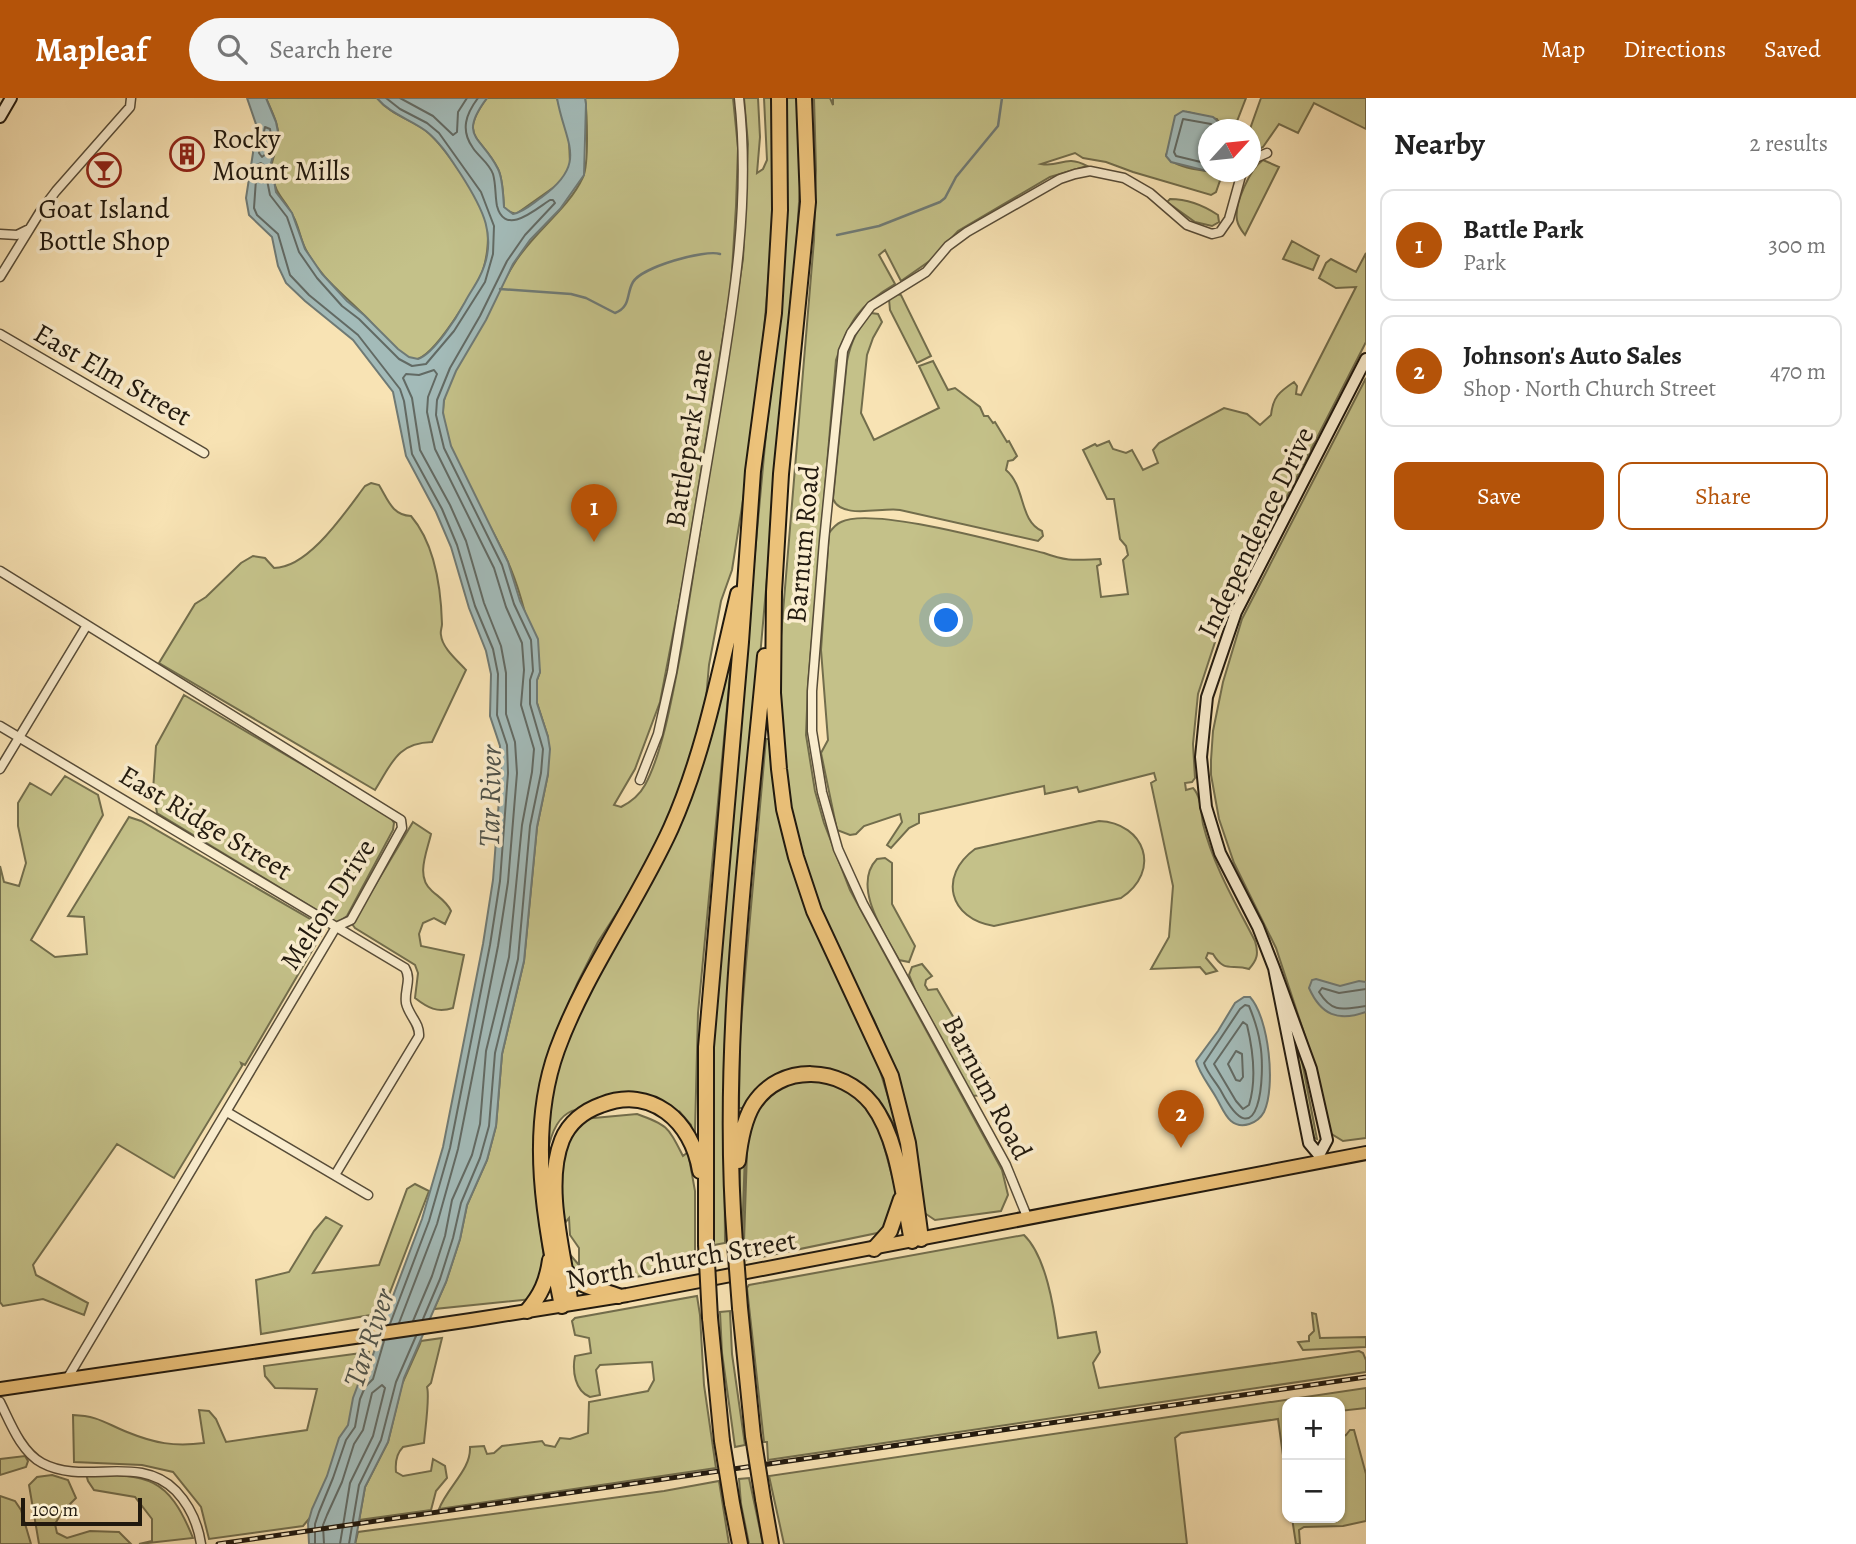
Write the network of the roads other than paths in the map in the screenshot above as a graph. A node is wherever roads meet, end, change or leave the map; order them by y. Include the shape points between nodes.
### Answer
1 (10, 98) edge
2 (131, 98) edge
3 (739, 98) edge
4 (779, 98) edge
5 (804, 98) edge
6 (0, 117) edge
7 (1266, 153) dead end
8 (1261, 155) edge
9 (1239, 182) edge
10 (30, 228) junction
11 (0, 234) edge
12 (0, 278) edge
13 (0, 334) edge
14 (1366, 359) edge
15 (204, 453) dead end
16 (748, 552) junction
17 (0, 571) edge
18 (774, 592) junction
19 (87, 625) junction
20 (0, 726) edge
21 (19, 737) junction
22 (0, 769) edge
23 (640, 780) dead end
24 (336, 927) junction
25 (1274, 968) junction
26 (226, 1112) junction
27 (1366, 1153) edge
28 (1319, 1158) junction
29 (335, 1175) junction
30 (903, 1194) junction
31 (368, 1195) dead end
32 (731, 1201) junction
33 (1028, 1219) junction
34 (705, 1239) junction
35 (917, 1240) junction
36 (874, 1249) junction
37 (552, 1252) junction
38 (566, 1271) junction
39 (618, 1296) junction
40 (566, 1305) junction
41 (527, 1311) junction
42 (66, 1380) junction
43 (0, 1389) edge
44 (0, 1402) edge
45 (201, 1544) edge
46 (740, 1544) edge
47 (771, 1544) edge

1 - 6 street
2 - 10 street via 130,107 56,191
3 - 23 street, Battlepark Lane via 743,159 736,286 672,672 658,734
4 - 16 highway via 781,169 774,313 753,471
5 - 18 highway via 808,202
7 - 8 street
9 - 33 street, Barnum Road via 1229,219 1220,232 1212,234 1187,225 1125,178 1090,171 1060,179 967,232 926,272 870,306 850,333 844,351 812,691 815,762 838,849 863,904 1006,1165
10 - 11 street via 17,235
10 - 12 street
13 - 15 street, East Elm Street
14 - 25 street, Independence Drive via 1236,612 1207,697 1201,757 1206,807 1220,853
16 - 34 highway via 706,1047
16 - 37 highway via 690,780 670,830 557,1050 547,1090 540,1164
17 - 19 street, Melton Drive
18 - 32 highway via 737,965 729,1117
18 - 35 highway via 773,693 785,809 817,918 891,1076 908,1143
19 - 21 street
19 - 24 street, Melton Drive via 401,820 402,828 351,920
20 - 21 street, East Ridge Street
21 - 22 street
21 - 24 street, East Ridge Street
24 - 26 street, Melton Drive
24 - 29 street, East Ridge Street via 405,968 409,980 406,1003 419,1037
25 - 28 street via 1309,1143
25 - 28 street via 1311,1069 1327,1140
26 - 29 street
26 - 42 street, Melton Drive
27 - 28 main road, North Church Street
28 - 33 main road, North Church Street
29 - 31 street
30 - 32 highway via 890,1136 872,1104 845,1082 806,1074 782,1080 752,1107 741,1138
30 - 35 highway
30 - 36 highway via 890,1231
32 - 47 highway, bridge via 753,1436
33 - 35 main road, North Church Street
34 - 38 highway via 699,1164 680,1125 648,1101 631,1098 605,1103 572,1124 556,1160 553,1181
34 - 46 highway, bridge via 722,1441
35 - 36 main road, North Church Street
36 - 39 main road, North Church Street
37 - 40 highway
37 - 41 highway via 539,1298
38 - 39 highway via 579,1284
38 - 40 highway
39 - 40 main road, North Church Street
40 - 41 main road, North Church Street
41 - 42 main road, North Church Street
42 - 43 main road, North Church Street
44 - 45 street via 29,1453 41,1463 72,1471 148,1473 169,1485 187,1504

